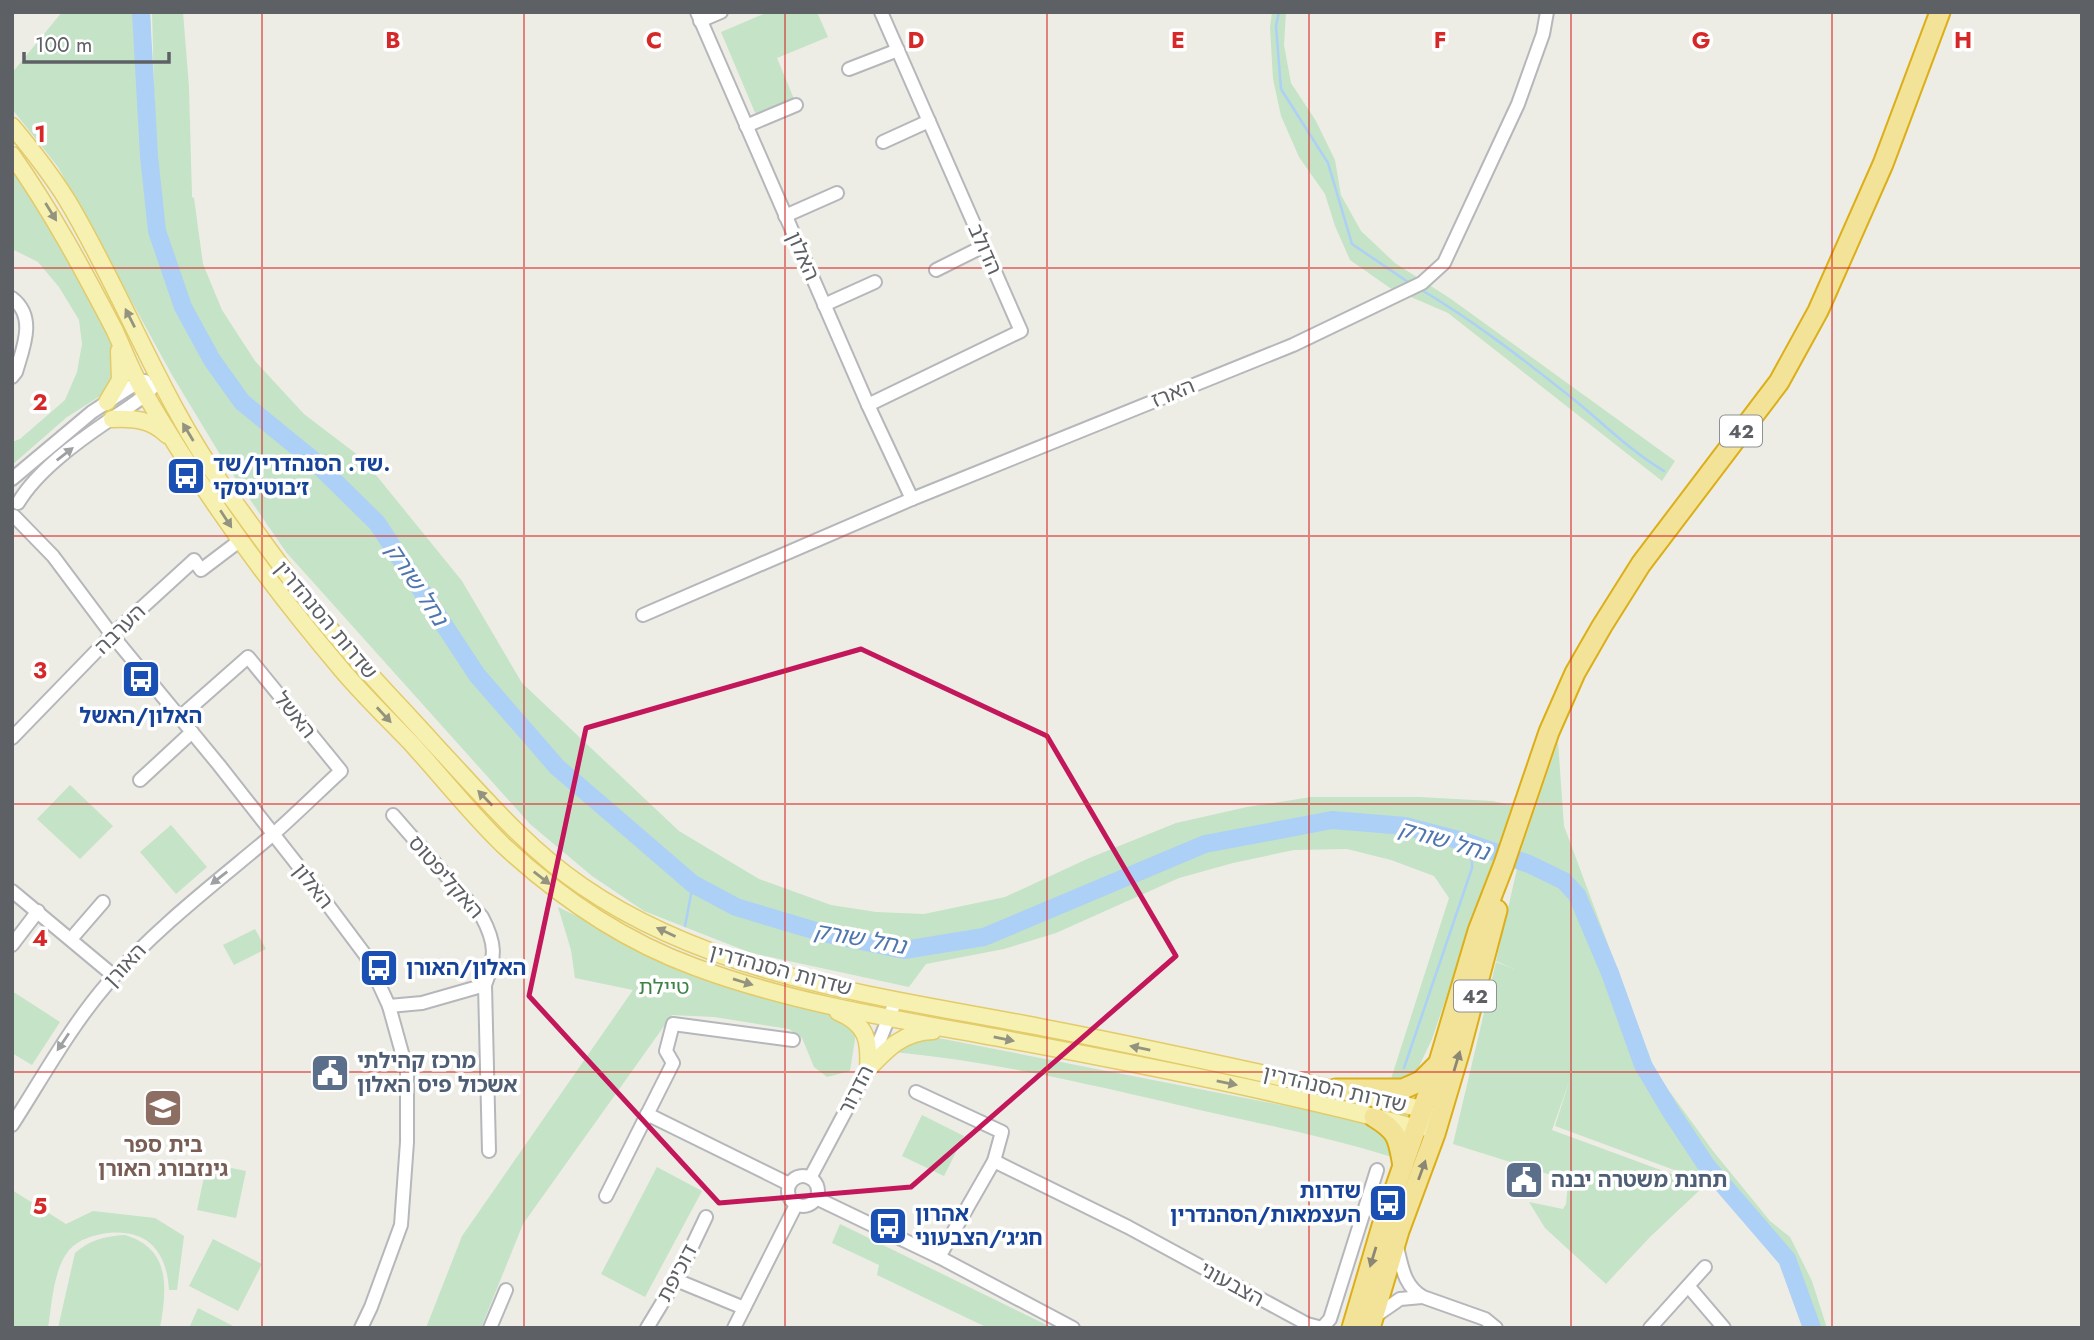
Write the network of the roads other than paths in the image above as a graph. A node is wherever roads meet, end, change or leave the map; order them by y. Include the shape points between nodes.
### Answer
1 (721, 12) edge
2 (881, 12) edge
3 (1547, 12) edge
4 (1940, 12) edge
5 (699, 16) edge
6 (898, 50) junction
7 (849, 69) dead end
8 (796, 105) dead end
9 (929, 121) junction
10 (12, 126) edge
11 (746, 126) junction
12 (883, 142) dead end
13 (12, 155) edge
14 (837, 193) dead end
15 (785, 216) junction
16 (984, 246) junction
17 (936, 270) dead end
18 (875, 282) dead end
19 (12, 298) edge
20 (824, 305) junction
21 (117, 334) junction
22 (12, 377) edge
23 (159, 380) junction
24 (142, 389) junction
25 (107, 402) junction
26 (868, 405) junction
27 (111, 419) junction
28 (175, 442) junction
29 (12, 479) edge
30 (15, 497) edge
31 (912, 499) junction
32 (13, 517) edge
33 (234, 545) dead end
34 (643, 615) dead end
35 (112, 635) junction
36 (180, 717) junction
37 (192, 732) junction
38 (12, 738) edge
39 (140, 780) dead end
40 (393, 815) dead end
41 (272, 835) junction
42 (1504, 864) junction
43 (12, 891) edge
44 (103, 902) dead end
45 (38, 911) junction
46 (71, 939) junction
47 (12, 945) edge
48 (114, 976) junction
49 (485, 985) junction
50 (811, 1000) junction
51 (896, 1000) junction
52 (389, 1006) junction
53 (889, 1018) junction
54 (963, 1031) junction
55 (793, 1040) dead end
56 (1439, 1062) junction
57 (868, 1069) junction
58 (1336, 1090) junction
59 (916, 1092) dead end
60 (1423, 1109) junction
61 (647, 1114) junction
62 (1374, 1117) junction
63 (12, 1125) edge
64 (1427, 1127) junction
65 (489, 1151) dead end
66 (994, 1161) junction
67 (1404, 1169) junction
68 (1377, 1170) dead end
69 (810, 1178) junction
70 (789, 1184) junction
71 (606, 1196) dead end
72 (816, 1198) junction
73 (796, 1205) junction
74 (706, 1217) dead end
75 (1396, 1244) junction
76 (939, 1257) junction
77 (1705, 1267) dead end
78 (676, 1280) junction
79 (1689, 1287) junction
80 (506, 1290) dead end
81 (1423, 1297) junction
82 (744, 1308) junction
83 (1372, 1322) edge
84 (361, 1328) edge
85 (490, 1328) edge
86 (647, 1328) edge
87 (734, 1328) edge
88 (1073, 1328) edge
89 (1352, 1328) edge
90 (1496, 1328) edge
91 (1650, 1328) edge
92 (1724, 1328) edge

1 - 5 street
2 - 6 street, הדולב
3 - 31 street, הארז via 1507,127 1444,263 1422,283 1293,345
4 - 42 highway, 42 via 1883,164 1818,311 1779,382 1641,564 1575,673 1549,732
5 - 11 street, האלון
6 - 7 street
6 - 9 street, הדולב
8 - 11 street
9 - 12 street
9 - 16 street, הדולב
23 -> 10 main road, שדרות הסנהדרין via 64,195
11 - 15 street, האלון
13 -> 21 main road, שדרות הסנהדרין via 53,215
14 - 15 street
15 - 20 street, האלון
16 - 17 street
16 - 26 street, הדולב via 1021,331
18 - 20 street
19 - 22 street via 26,318 26,338
20 - 26 street, האלון
21 - 24 main road, שדרות הסנהדרין
21 - 25 main road via 120,380
23 - 24 street
51 -> 23 main road, שדרות הסנהדרין via 754,967 711,952 620,909 548,861 476,789 304,596 212,472
24 - 25 street
24 - 27 street
24 - 28 main road, שדרות הסנהדרין
25 - 29 street
26 - 31 street, האלון
27 - 28 main road via 153,424
30 -> 27 street
28 -> 50 main road, שדרות הסנהדרין via 290,608 502,844 580,907 658,951 752,985
30 - 32 street
31 - 34 street, הארז
32 - 35 street, האלון via 52,556
33 - 35 street, הערבה via 201,570 194,560
35 - 36 street, האלון
35 - 38 street, הערבה
36 - 37 street, האלון
36 - 41 street, האשל via 248,657 341,771
37 - 39 street
37 - 41 street, האלון
40 - 49 street, האקליפטוס via 482,917 494,952
41 -> 48 street, האורן via 192,900
41 - 52 street, האלון via 366,956
42 - 56 highway, 42 via 1478,931
64 -> 42 highway, 42 via 1494,922
43 - 45 street
44 - 46 street
45 - 46 street
45 - 47 street
46 - 48 street
48 -> 63 street, האורן via 60,1045
49 - 52 street via 422,1003
49 - 65 street, האקליפטוס
50 - 53 main road, שדרות הסנהדרין
50 - 57 main road via 858,1024 867,1039
51 - 53 street, הדרור
58 -> 51 main road, שדרות הסנהדרין
52 - 84 street, האלון via 407,1071 401,1224
53 - 54 main road, שדרות הסנהדרין
53 - 57 street, הדרור
54 - 57 main road via 906,1036
54 -> 62 main road, שדרות הסנהדרין
55 - 61 street via 673,1024 666,1051 673,1063
56 - 58 highway via 1421,1081 1403,1089
56 - 60 highway, 42
57 - 69 street, הדרור
58 - 60 main road, שדרות הסנהדרין
59 - 66 street via 1002,1132
60 - 64 highway, 42
61 - 70 street
61 - 71 street
62 - 64 main road, שדרות הסנהדרין
62 - 67 highway via 1396,1134
64 - 67 highway, 42
75 -> 64 highway, 42
66 - 68 street, הצבעוני via 1322,1328 1330,1319
66 - 76 street
67 -> 89 highway, 42
69 - 70 street via 798,1176
69 - 72 street via 816,1185
70 - 73 street via 788,1196
72 - 73 street via 810,1205
72 - 76 street
73 - 82 street
74 - 78 street, דוכיפת
75 - 81 street via 1409,1287
75 - 83 highway, 42
76 - 88 street
77 - 79 street
78 - 82 street
78 - 86 street, דוכיפת
79 - 91 street
79 - 92 street
80 - 85 street
81 - 83 street via 1400,1299
81 - 90 street via 1485,1319
82 - 87 street

